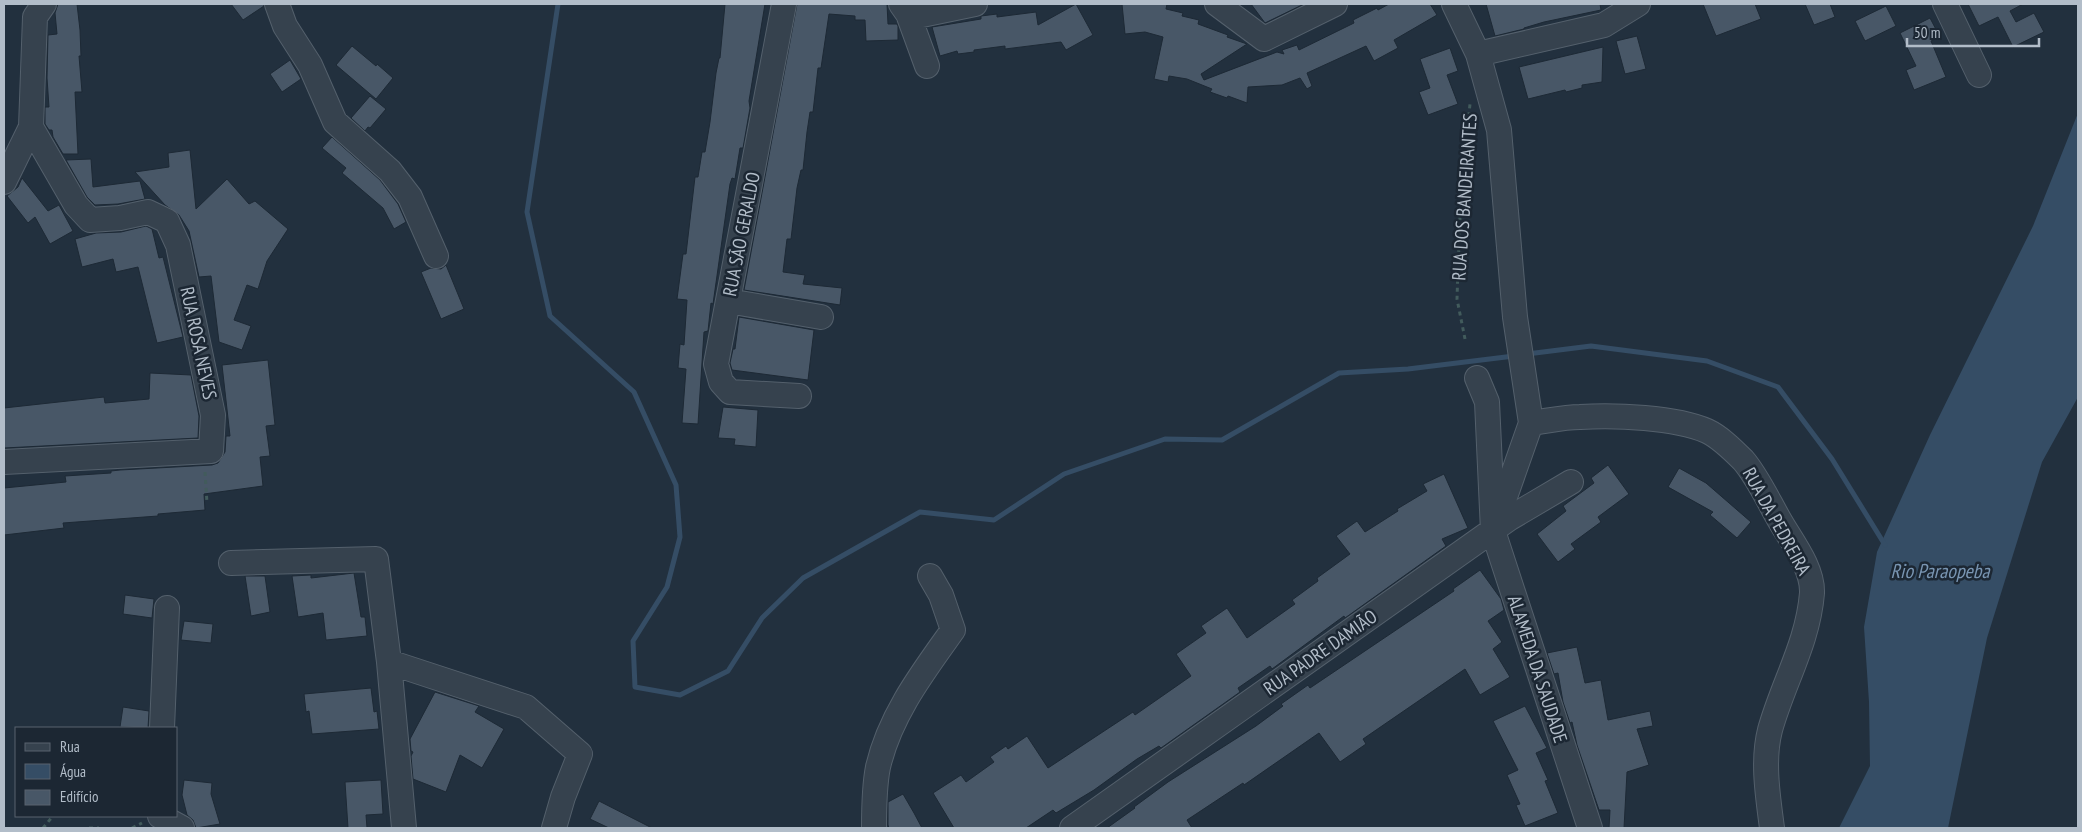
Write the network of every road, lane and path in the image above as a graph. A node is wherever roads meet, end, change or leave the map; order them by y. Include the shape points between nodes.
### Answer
1 (44, 4) edge
2 (277, 4) edge
3 (784, 4) edge
4 (976, 4) edge
5 (1217, 4) edge
6 (1246, 4) edge
7 (1335, 4) edge
8 (1454, 4) edge
9 (1638, 4) edge
10 (1945, 4) edge
11 (904, 9) edge
12 (1264, 39) junction
13 (1478, 54) junction
14 (927, 66) dead end
15 (1979, 75) dead end
16 (1471, 96) dead end
17 (30, 127) junction
18 (4, 182) edge
19 (436, 256) dead end
20 (728, 302) junction
21 (821, 317) dead end
22 (1465, 339) dead end
23 (1477, 378) dead end
24 (799, 396) dead end
25 (1531, 423) junction
26 (203, 451) junction
27 (4, 462) edge
28 (1571, 482) dead end
29 (206, 503) dead end
30 (1493, 531) junction
31 (231, 563) dead end
32 (930, 576) dead end
33 (167, 608) dead end
34 (389, 662) junction
35 (162, 727) edge
36 (52, 817) edge
37 (162, 817) edge
38 (1584, 821) edge
39 (42, 828) edge
40 (89, 828) edge
41 (99, 828) edge
42 (182, 828) edge
43 (404, 828) edge
44 (554, 828) edge
45 (874, 828) edge
46 (1072, 828) edge
47 (1772, 828) edge

1 - 17 street via 35,17
2 - 19 street via 285,26 310,65 336,122 390,171 410,197
3 - 20 street, RUA SÃO GERALDO
4 - 11 street via 917,16
5 - 12 street
6 - 12 street
7 - 12 street
8 - 13 street, RUA DOS BANDEIRANTES
9 - 13 street via 1604,25
10 - 15 street
11 - 14 street
13 - 25 street, RUA DOS BANDEIRANTES via 1499,130 1515,317
16 - 22 path, RUA DOS BANDEIRANTES via 1461,190 1458,269 1458,299
17 - 18 street
17 - 26 street, RUA ROSA NEVES via 76,205 90,220 148,212 167,221 178,245 213,415 211,450
20 - 21 street
20 - 24 street, RUA SÃO GERALDO via 716,364 721,382 730,392
23 - 30 street via 1487,402
25 - 30 street
25 - 47 street, RUA DA PEDREIRA via 1580,417 1662,421 1691,426 1708,432 1744,461 1766,497 1808,570 1812,591 1804,638 1770,732 1767,763
26 - 27 street
26 - 29 path
28 - 30 street, RUA PADRE DAMIÃO
30 - 38 street, ALAMEDA DA SAUDADE
30 - 46 street, RUA PADRE DAMIÃO
31 - 34 street via 376,559
32 - 45 street via 941,595 953,630 914,685 894,723 878,767
33 - 35 street
34 - 43 street
34 - 44 street via 526,707 580,754
36 - 39 path
37 - 42 street
40 - 41 path

